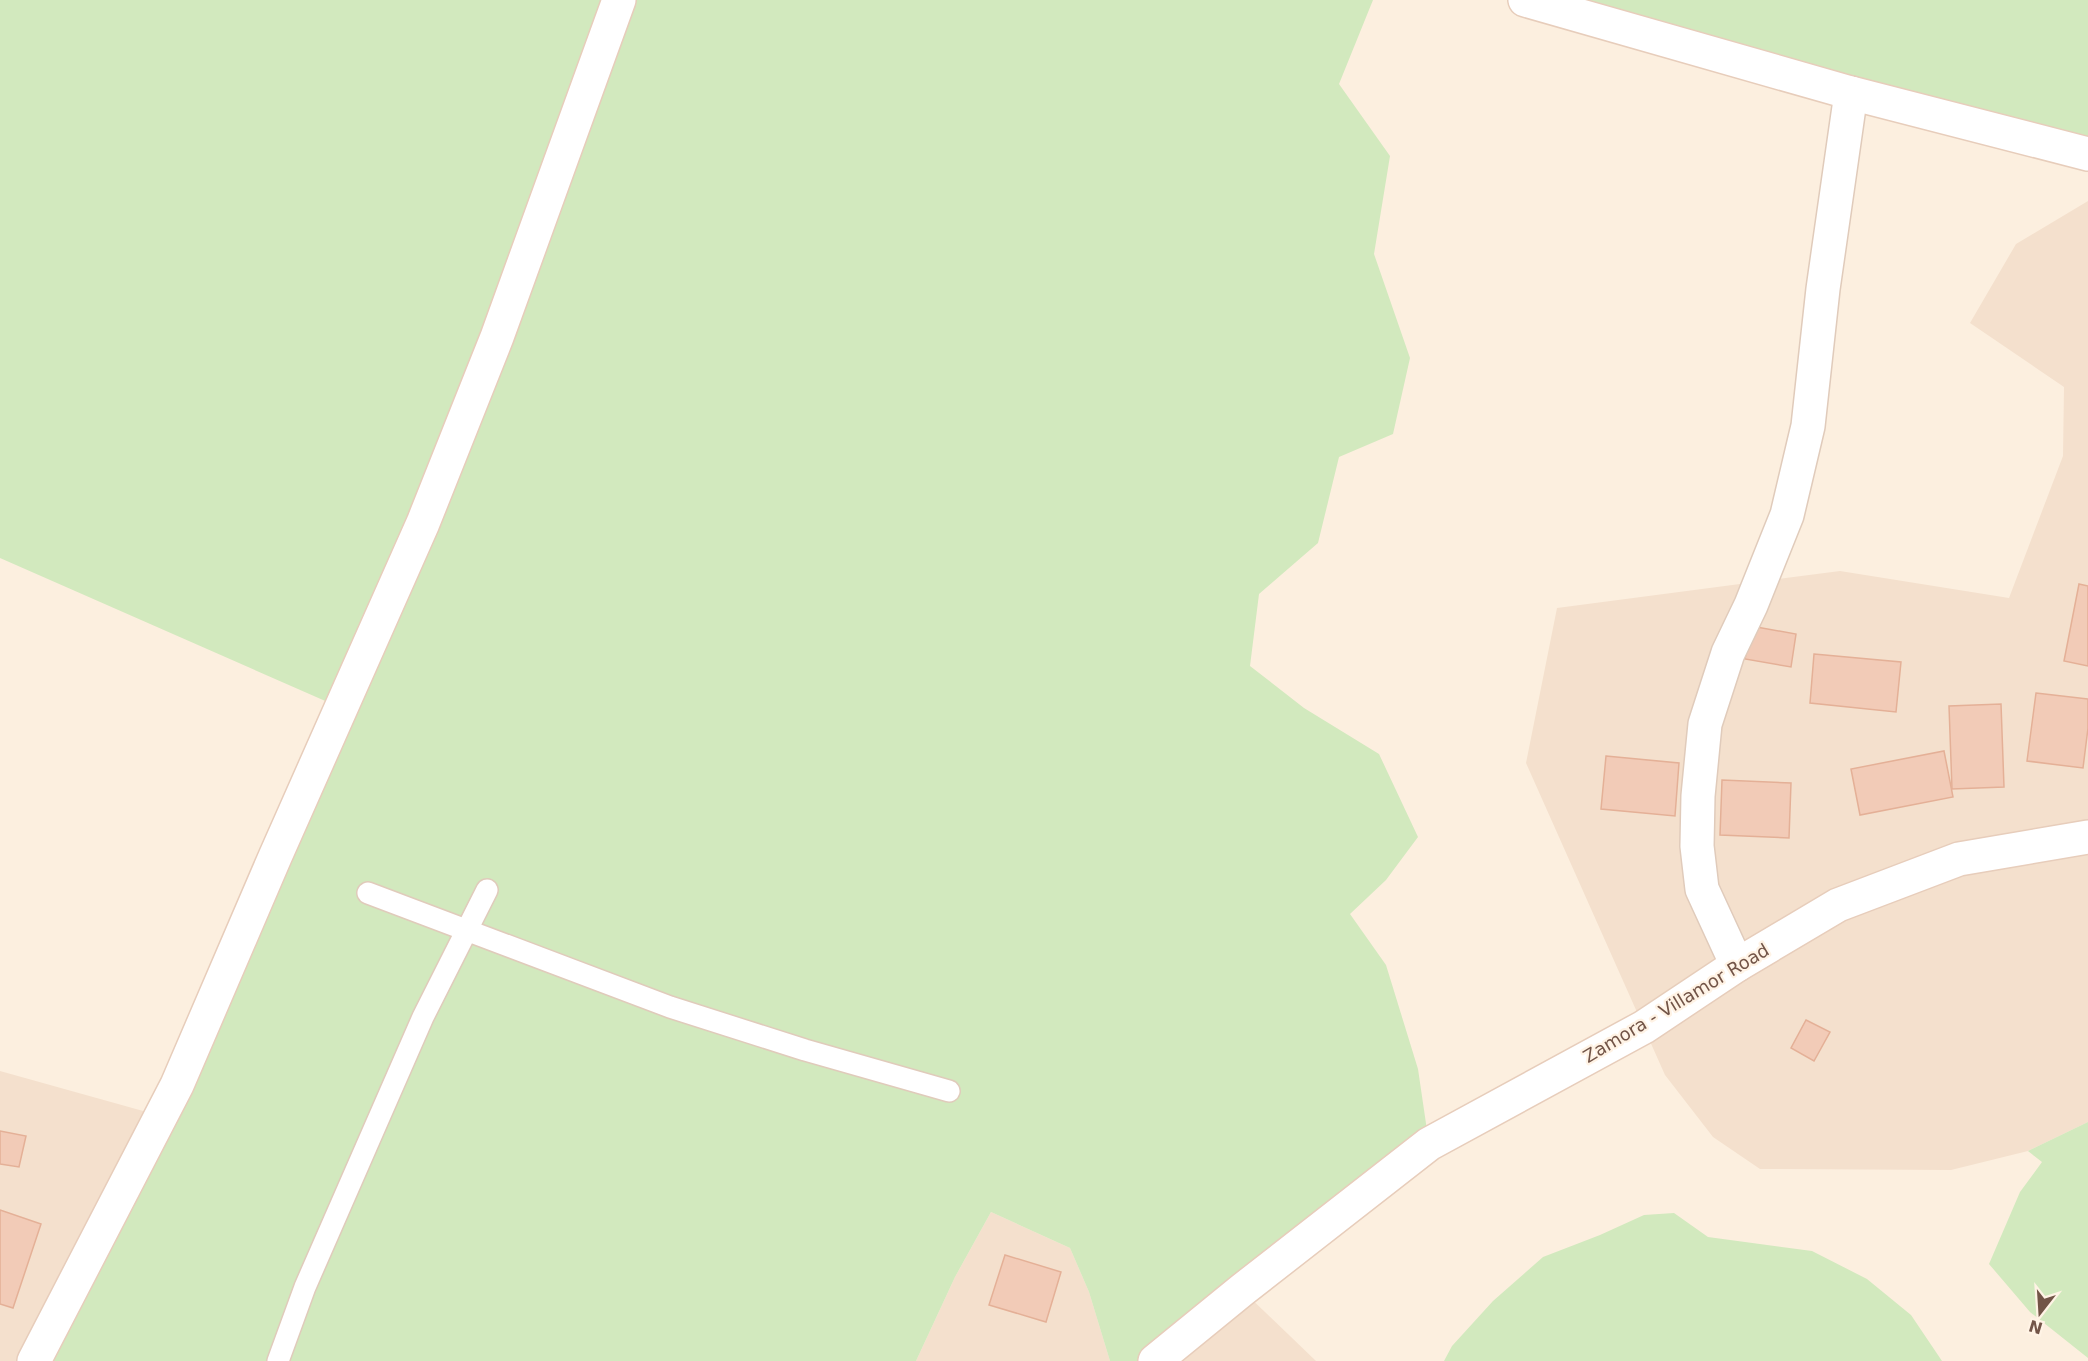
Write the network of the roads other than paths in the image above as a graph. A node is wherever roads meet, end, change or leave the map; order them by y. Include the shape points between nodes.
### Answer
1 (619, 0) edge
2 (1525, 0) edge
3 (1851, 93) junction
4 (2088, 154) edge
5 (2088, 837) edge
6 (487, 890) dead end
7 (368, 893) dead end
8 (466, 931) junction
9 (1737, 965) junction
10 (949, 1091) dead end
11 (34, 1361) edge
12 (278, 1361) edge
13 (1155, 1361) edge

1 - 11 street via 497,337 423,523 177,1085
2 - 3 street
3 - 4 street
3 - 9 street via 1808,426 1787,514 1728,653 1705,724 1697,846 1702,889
5 - 9 street, Zamora - Villamor Road via 1959,859 1838,905
6 - 8 lane
7 - 8 lane
8 - 10 lane via 670,1007
8 - 12 lane via 418,1028 305,1287
9 - 13 street, Zamora - Villamor Road via 1644,1027 1429,1144

